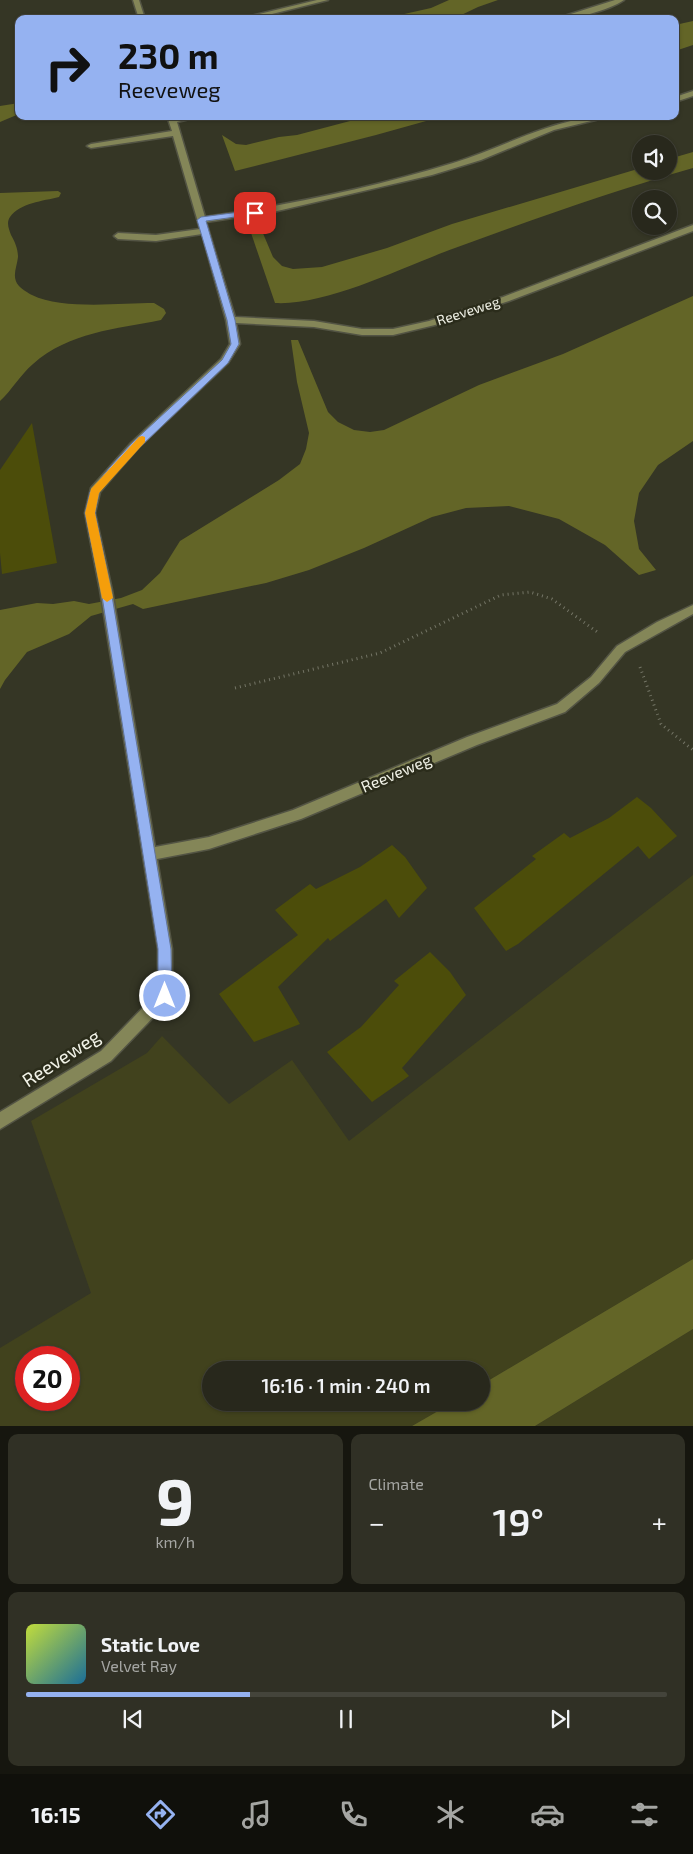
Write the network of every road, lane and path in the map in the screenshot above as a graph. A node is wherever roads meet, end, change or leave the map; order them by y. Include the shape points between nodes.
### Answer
1 (136, 0) edge
2 (325, 0) edge
3 (621, 0) edge
4 (141, 15) edge
5 (259, 15) edge
6 (575, 15) edge
7 (693, 94) edge
8 (679, 99) edge
9 (172, 120) edge
10 (581, 120) edge
11 (176, 133) junction
12 (91, 146) dead end
13 (201, 220) junction
14 (693, 228) edge
15 (205, 231) junction
16 (118, 236) dead end
17 (231, 320) junction
18 (693, 610) edge
19 (621, 650) junction
20 (235, 688) dead end
21 (693, 750) edge
22 (149, 854) junction
23 (0, 1121) edge

1 - 4 lane
2 - 5 lane
3 - 6 lane
7 - 8 lane
9 - 11 lane, Reeveweg
10 - 13 lane via 429,173 273,210
11 - 12 lane
11 - 13 lane, Reeveweg
13 - 15 lane, Reeveweg
14 - 17 lane, Reeveweg via 506,299 393,332
15 - 16 lane via 156,238
15 - 17 lane, Reeveweg
17 - 22 lane, Reeveweg via 235,344 225,361 135,445 95,492 90,513 106,590
18 - 19 lane, Reeveweg
19 - 20 path via 552,599 530,592 501,595 380,653
19 - 21 path via 641,668 661,724
19 - 22 lane, Reeveweg via 595,680 561,708 472,741 296,815 209,843
22 - 23 lane, Reeveweg via 165,949 165,996 106,1056

